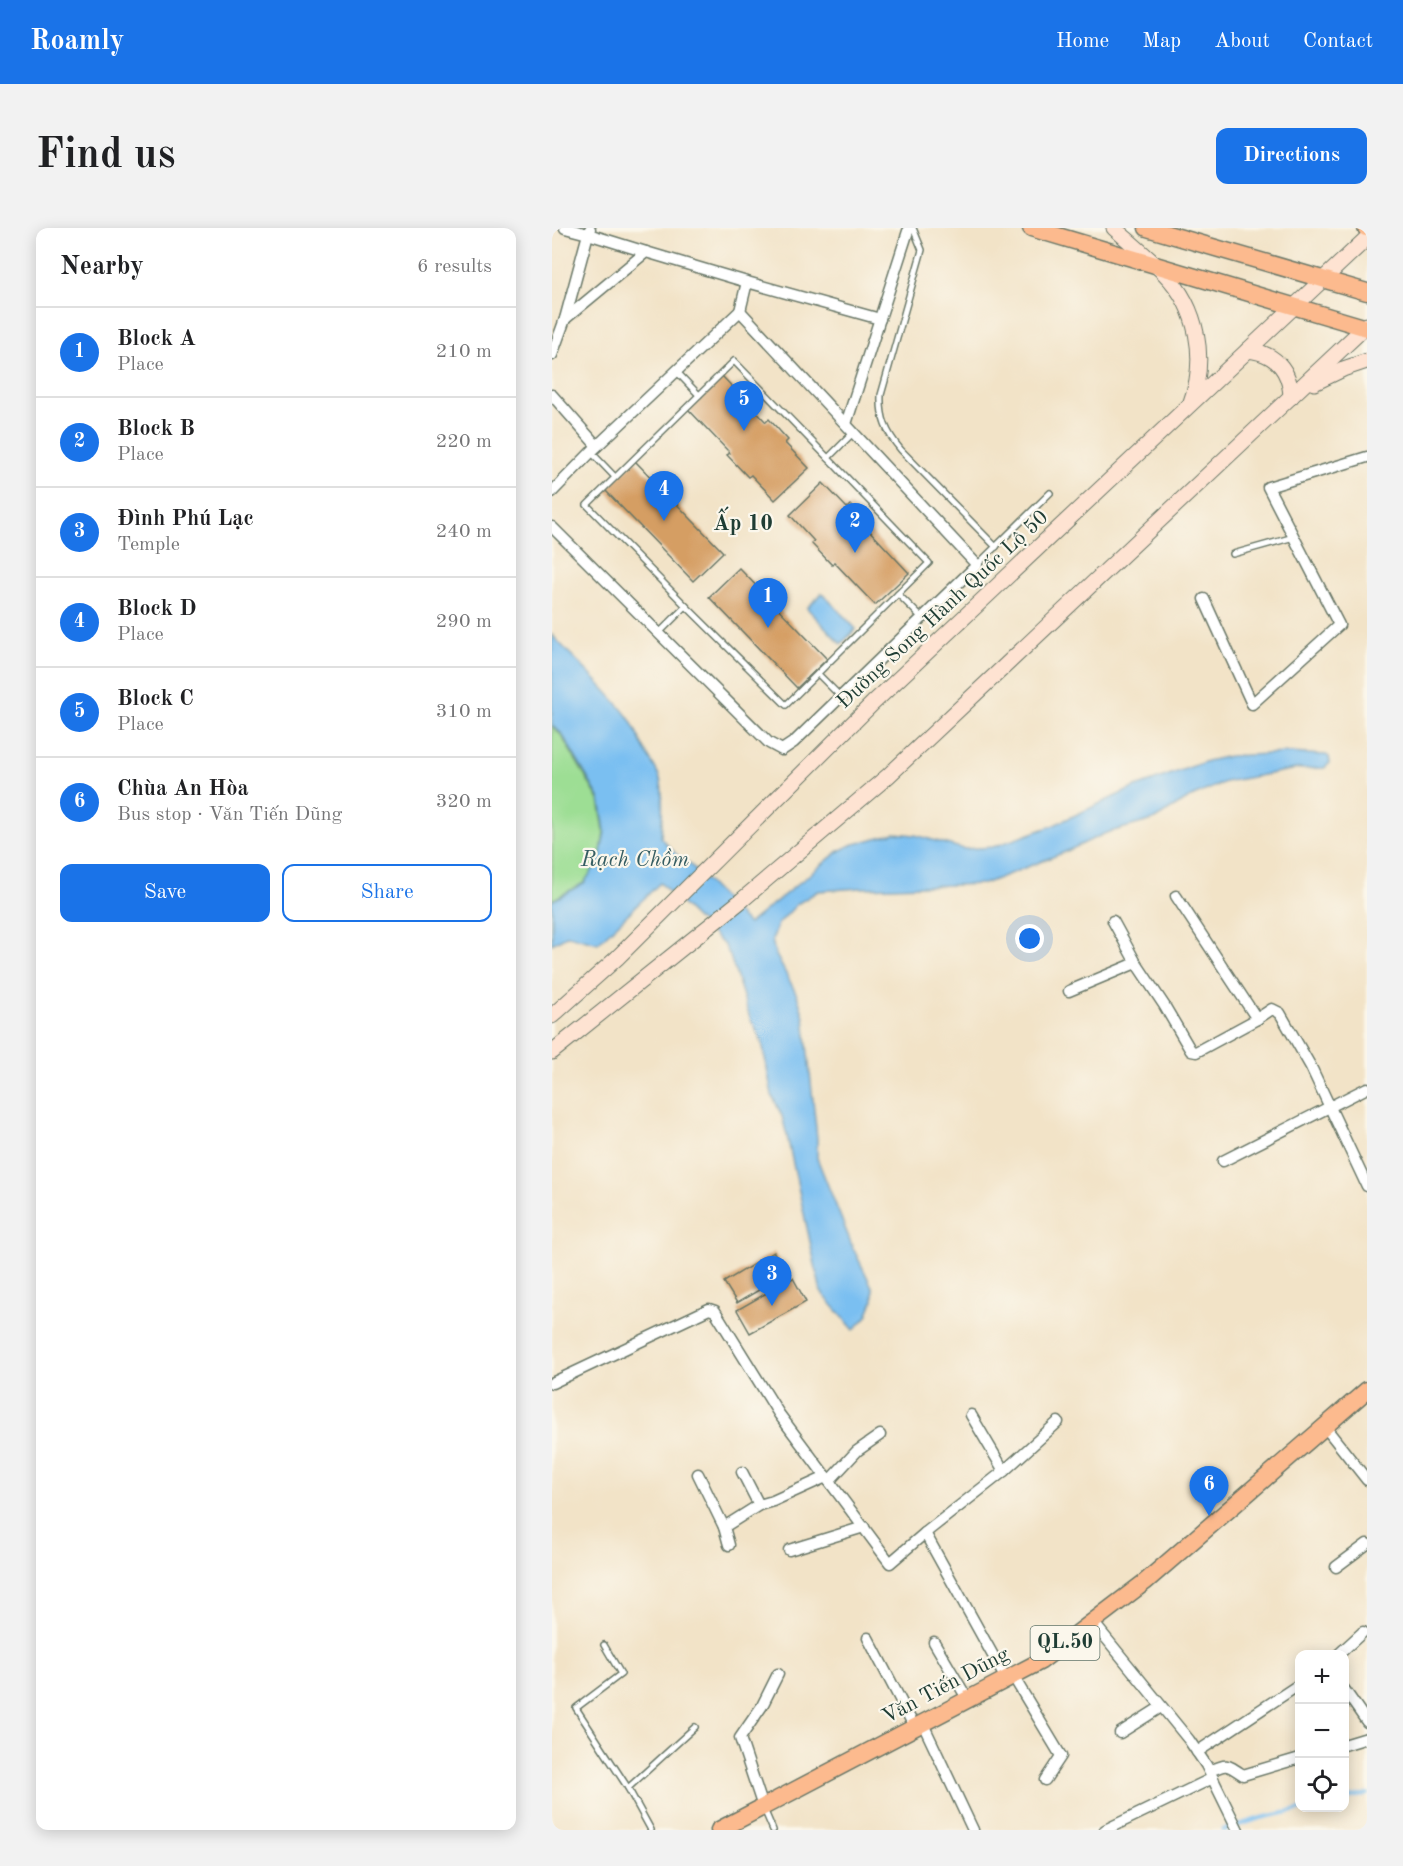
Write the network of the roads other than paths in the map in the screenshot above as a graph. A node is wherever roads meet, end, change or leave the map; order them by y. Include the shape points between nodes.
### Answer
1 (565, 228) edge
2 (911, 228) edge
3 (1031, 228) edge
4 (1114, 228) edge
5 (1147, 228) edge
6 (589, 231) edge
7 (1367, 238) edge
8 (646, 252) junction
9 (1156, 266) junction
10 (1323, 279) junction
11 (747, 282) junction
12 (1367, 292) edge
13 (1294, 307) junction
14 (740, 311) junction
15 (566, 319) junction
16 (880, 319) junction
17 (1366, 327) edge
18 (1248, 350) junction
19 (552, 355) edge
20 (1367, 361) edge
21 (676, 371) junction
22 (552, 395) edge
23 (699, 395) junction
24 (1291, 397) junction
25 (1190, 405) junction
26 (849, 429) junction
27 (594, 449) junction
28 (1367, 457) edge
29 (828, 458) junction
30 (615, 477) junction
31 (552, 492) edge
32 (1050, 493) dead end
33 (552, 527) edge
34 (1294, 537) junction
35 (996, 547) junction
36 (1233, 554) dead end
37 (976, 565) junction
38 (898, 594) junction
39 (1204, 599) dead end
40 (686, 606) junction
41 (922, 618) junction
42 (658, 633) junction
43 (818, 674) junction
44 (841, 697) junction
45 (1176, 896) dead end
46 (1113, 921) dead end
47 (1136, 963) junction
48 (1069, 991) dead end
49 (552, 1016) edge
50 (1257, 1019) junction
51 (552, 1052) edge
52 (1367, 1088) edge
53 (1329, 1108) junction
54 (1224, 1161) dead end
55 (1367, 1186) edge
56 (552, 1383) edge
57 (1367, 1390) edge
58 (971, 1415) dead end
59 (1058, 1422) dead end
60 (1325, 1427) junction
61 (880, 1435) dead end
62 (1004, 1471) junction
63 (742, 1472) dead end
64 (698, 1474) dead end
65 (828, 1479) junction
66 (1367, 1480) edge
67 (759, 1505) junction
68 (724, 1527) junction
69 (864, 1527) junction
70 (925, 1533) junction
71 (1367, 1544) edge
72 (729, 1545) dead end
73 (789, 1550) dead end
74 (1336, 1568) dead end
75 (1093, 1622) junction
76 (1363, 1632) dead end
77 (868, 1638) dead end
78 (934, 1642) dead end
79 (604, 1645) dead end
80 (1343, 1650) edge
81 (778, 1674) dead end
82 (1010, 1677) junction
83 (1295, 1687) edge
84 (1349, 1696) edge
85 (968, 1700) junction
86 (1161, 1707) junction
87 (1367, 1722) edge
88 (919, 1726) junction
89 (695, 1727) dead end
90 (1120, 1733) dead end
91 (1367, 1738) edge
92 (1349, 1743) edge
93 (1197, 1752) junction
94 (1295, 1759) edge
95 (1211, 1775) junction
96 (1045, 1780) dead end
97 (628, 1788) junction
98 (763, 1807) junction
99 (651, 1830) edge
100 (719, 1830) edge
101 (773, 1830) edge
102 (973, 1830) edge
103 (1105, 1830) edge
104 (1238, 1830) edge

1 - 6 street
2 - 16 street
2 - 35 lane via 922,250 881,395 882,422 901,450
3 - 9 main road
4 - 9 main road
5 - 10 main road
6 - 8 street
6 - 15 street
7 - 10 main road, Đường Song Hành Quốc Lộ 50
8 - 11 street
8 - 15 street
9 - 13 main road
9 - 25 main road via 1182,297 1197,335 1198,371
10 - 12 main road
10 - 13 main road, Đường Song Hành Quốc Lộ 50
11 - 14 street
11 - 16 street
13 - 17 main road
13 - 18 main road, Đường Song Hành Quốc Lộ 50
14 - 21 street
14 - 26 street
15 - 19 street
16 - 26 street
17 - 24 main road
18 - 24 main road via 1265,354 1279,364 1289,379
18 - 25 main road, Đường Song Hành Quốc Lộ 50
20 - 24 main road via 1325,377
21 - 23 lane
21 - 27 street
22 - 27 street
23 - 29 lane via 734,361
23 - 30 lane
24 - 51 main road via 842,817
25 - 49 main road, Đường Song Hành Quốc Lộ 50 via 873,704 617,958
26 - 29 lane
26 - 37 street
27 - 30 lane
27 - 31 street
28 - 34 street via 1268,487
29 - 38 lane via 929,563
30 - 40 lane via 587,505
32 - 35 lane
33 - 42 street
34 - 36 lane
34 - 39 street via 1340,626 1252,704
35 - 37 lane
37 - 41 street
38 - 41 lane
38 - 43 lane
40 - 42 lane
40 - 43 lane via 786,705
41 - 44 street
42 - 44 street via 770,743 782,750
43 - 44 lane
45 - 50 street
46 - 47 street
47 - 48 street
47 - 50 street via 1191,1051 1196,1053
50 - 53 street via 1272,1009 1280,1013
52 - 53 street
53 - 54 street
53 - 55 street
56 - 65 street via 709,1309 715,1311 779,1414
57 - 60 main road, Văn Tiến Dũng / QL.50
58 - 62 street
59 - 62 street
60 - 66 street
60 - 75 main road, Văn Tiến Dũng / QL.50
61 - 65 street via 857,1450
62 - 70 street
63 - 67 street
64 - 68 street
65 - 67 street
65 - 69 street
67 - 68 street
68 - 72 street
69 - 70 street via 890,1563
69 - 73 street
70 - 82 street
71 - 74 street
75 - 82 main road, Văn Tiến Dũng / QL.50
75 - 86 street
76 - 80 street
77 - 88 street
78 - 85 street
79 - 97 lane via 621,1674 576,1708
81 - 98 street via 762,1707 740,1738
82 - 85 main road, Văn Tiến Dũng / QL.50
82 - 96 street via 1061,1756
83 - 93 street
84 - 87 street
85 - 88 main road, Văn Tiến Dũng / QL.50
86 - 90 street
86 - 93 street
88 - 98 main road, Văn Tiến Dũng / QL.50
88 - 102 street
89 - 97 lane
91 - 92 street
93 - 95 street
94 - 95 street via 1243,1774 1223,1765
95 - 103 street
95 - 104 street
97 - 99 lane
98 - 100 main road, Văn Tiến Dũng / QL.50
98 - 101 lane

